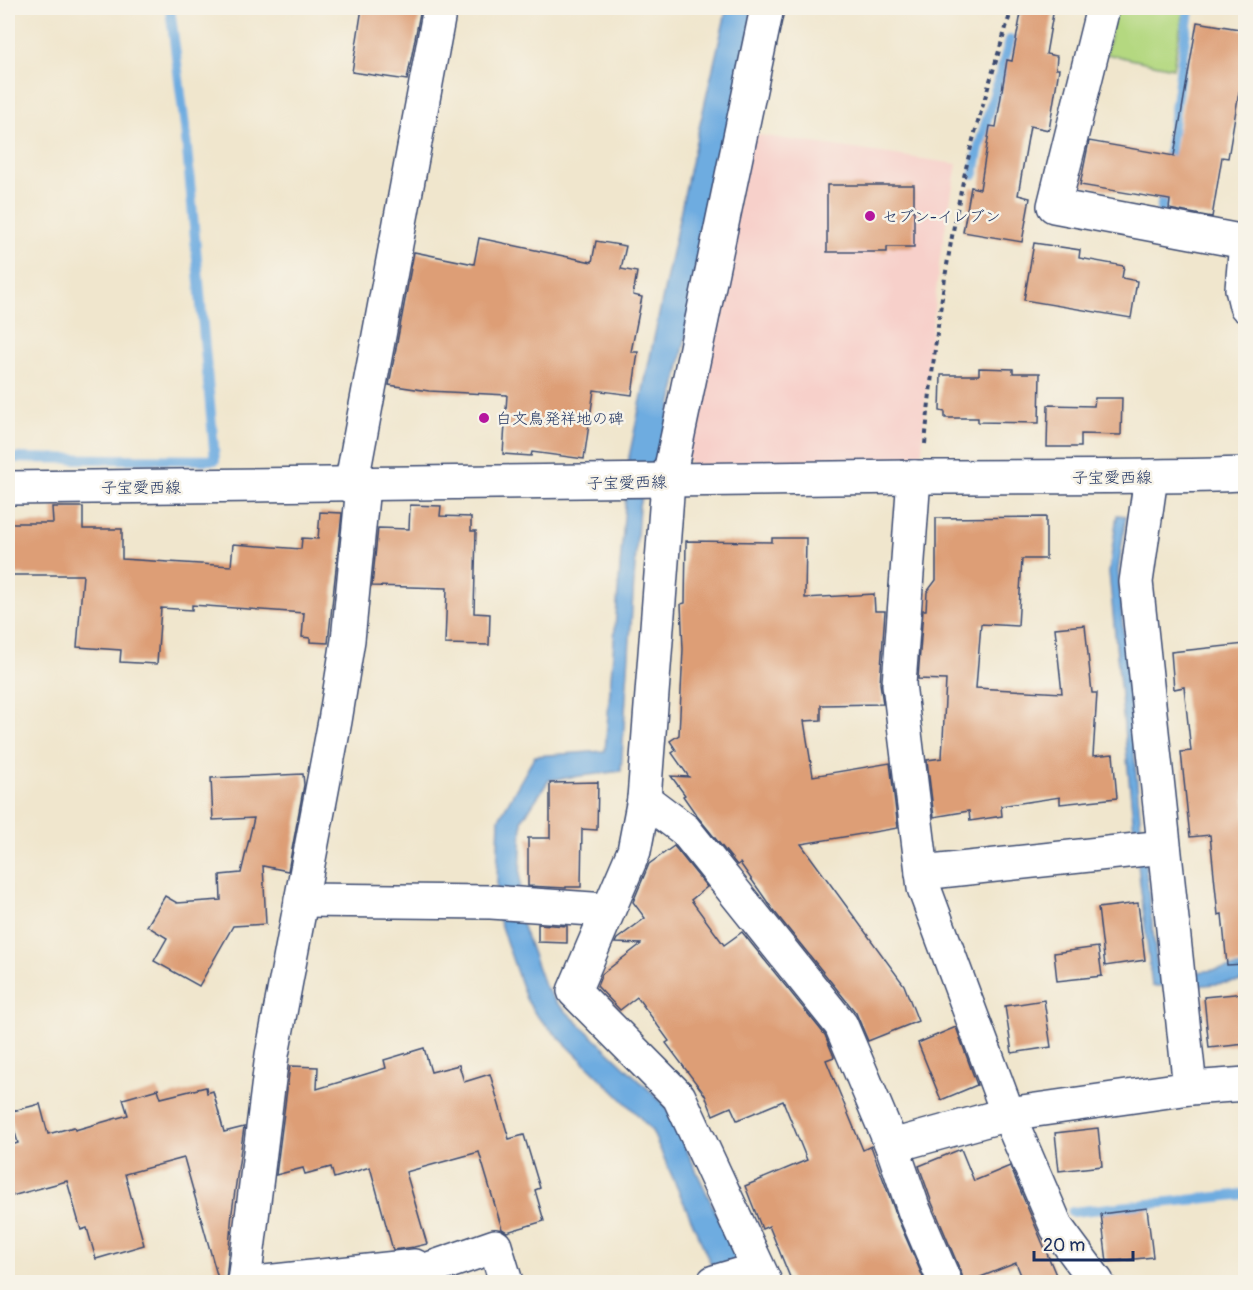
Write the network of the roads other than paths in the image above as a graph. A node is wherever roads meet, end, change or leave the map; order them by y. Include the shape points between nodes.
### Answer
1 (440, 8) edge
2 (767, 8) edge
3 (1103, 8) edge
4 (1245, 242) edge
5 (1245, 306) edge
6 (1245, 474) edge
7 (918, 477) junction
8 (1151, 477) junction
9 (646, 482) junction
10 (357, 486) junction
11 (8, 489) edge
12 (644, 799) junction
13 (1148, 849) junction
14 (922, 873) junction
15 (301, 900) junction
16 (607, 910) junction
17 (1245, 1083) edge
18 (1190, 1088) junction
19 (1008, 1114) junction
20 (892, 1146) junction
21 (757, 1274) edge
22 (418, 1278) edge
23 (244, 1282) edge
24 (265, 1282) edge
25 (506, 1282) edge
26 (714, 1282) edge
27 (945, 1282) edge
28 (1097, 1282) edge

1 - 10 street
2 - 9 street
3 - 4 street via 1054,206
4 - 5 street
6 - 8 street, 子宝愛西線
7 - 8 street, 子宝愛西線
7 - 9 street, 子宝愛西線
7 - 14 street via 899,684
8 - 13 street via 1136,582
9 - 10 street, 子宝愛西線
9 - 12 street
10 - 11 street, 子宝愛西線
10 - 15 street via 348,640
12 - 16 street via 634,851
12 - 20 street via 685,830 841,1025
13 - 14 street
13 - 18 street via 1178,979
14 - 19 street via 924,888
15 - 16 street via 490,902
15 - 23 street via 272,1055
16 - 21 street via 574,991 679,1097
17 - 18 street
18 - 19 street
19 - 20 street
19 - 28 street via 1057,1228
20 - 27 street
21 - 26 street
22 - 24 street via 415,1266
22 - 25 street via 495,1246

